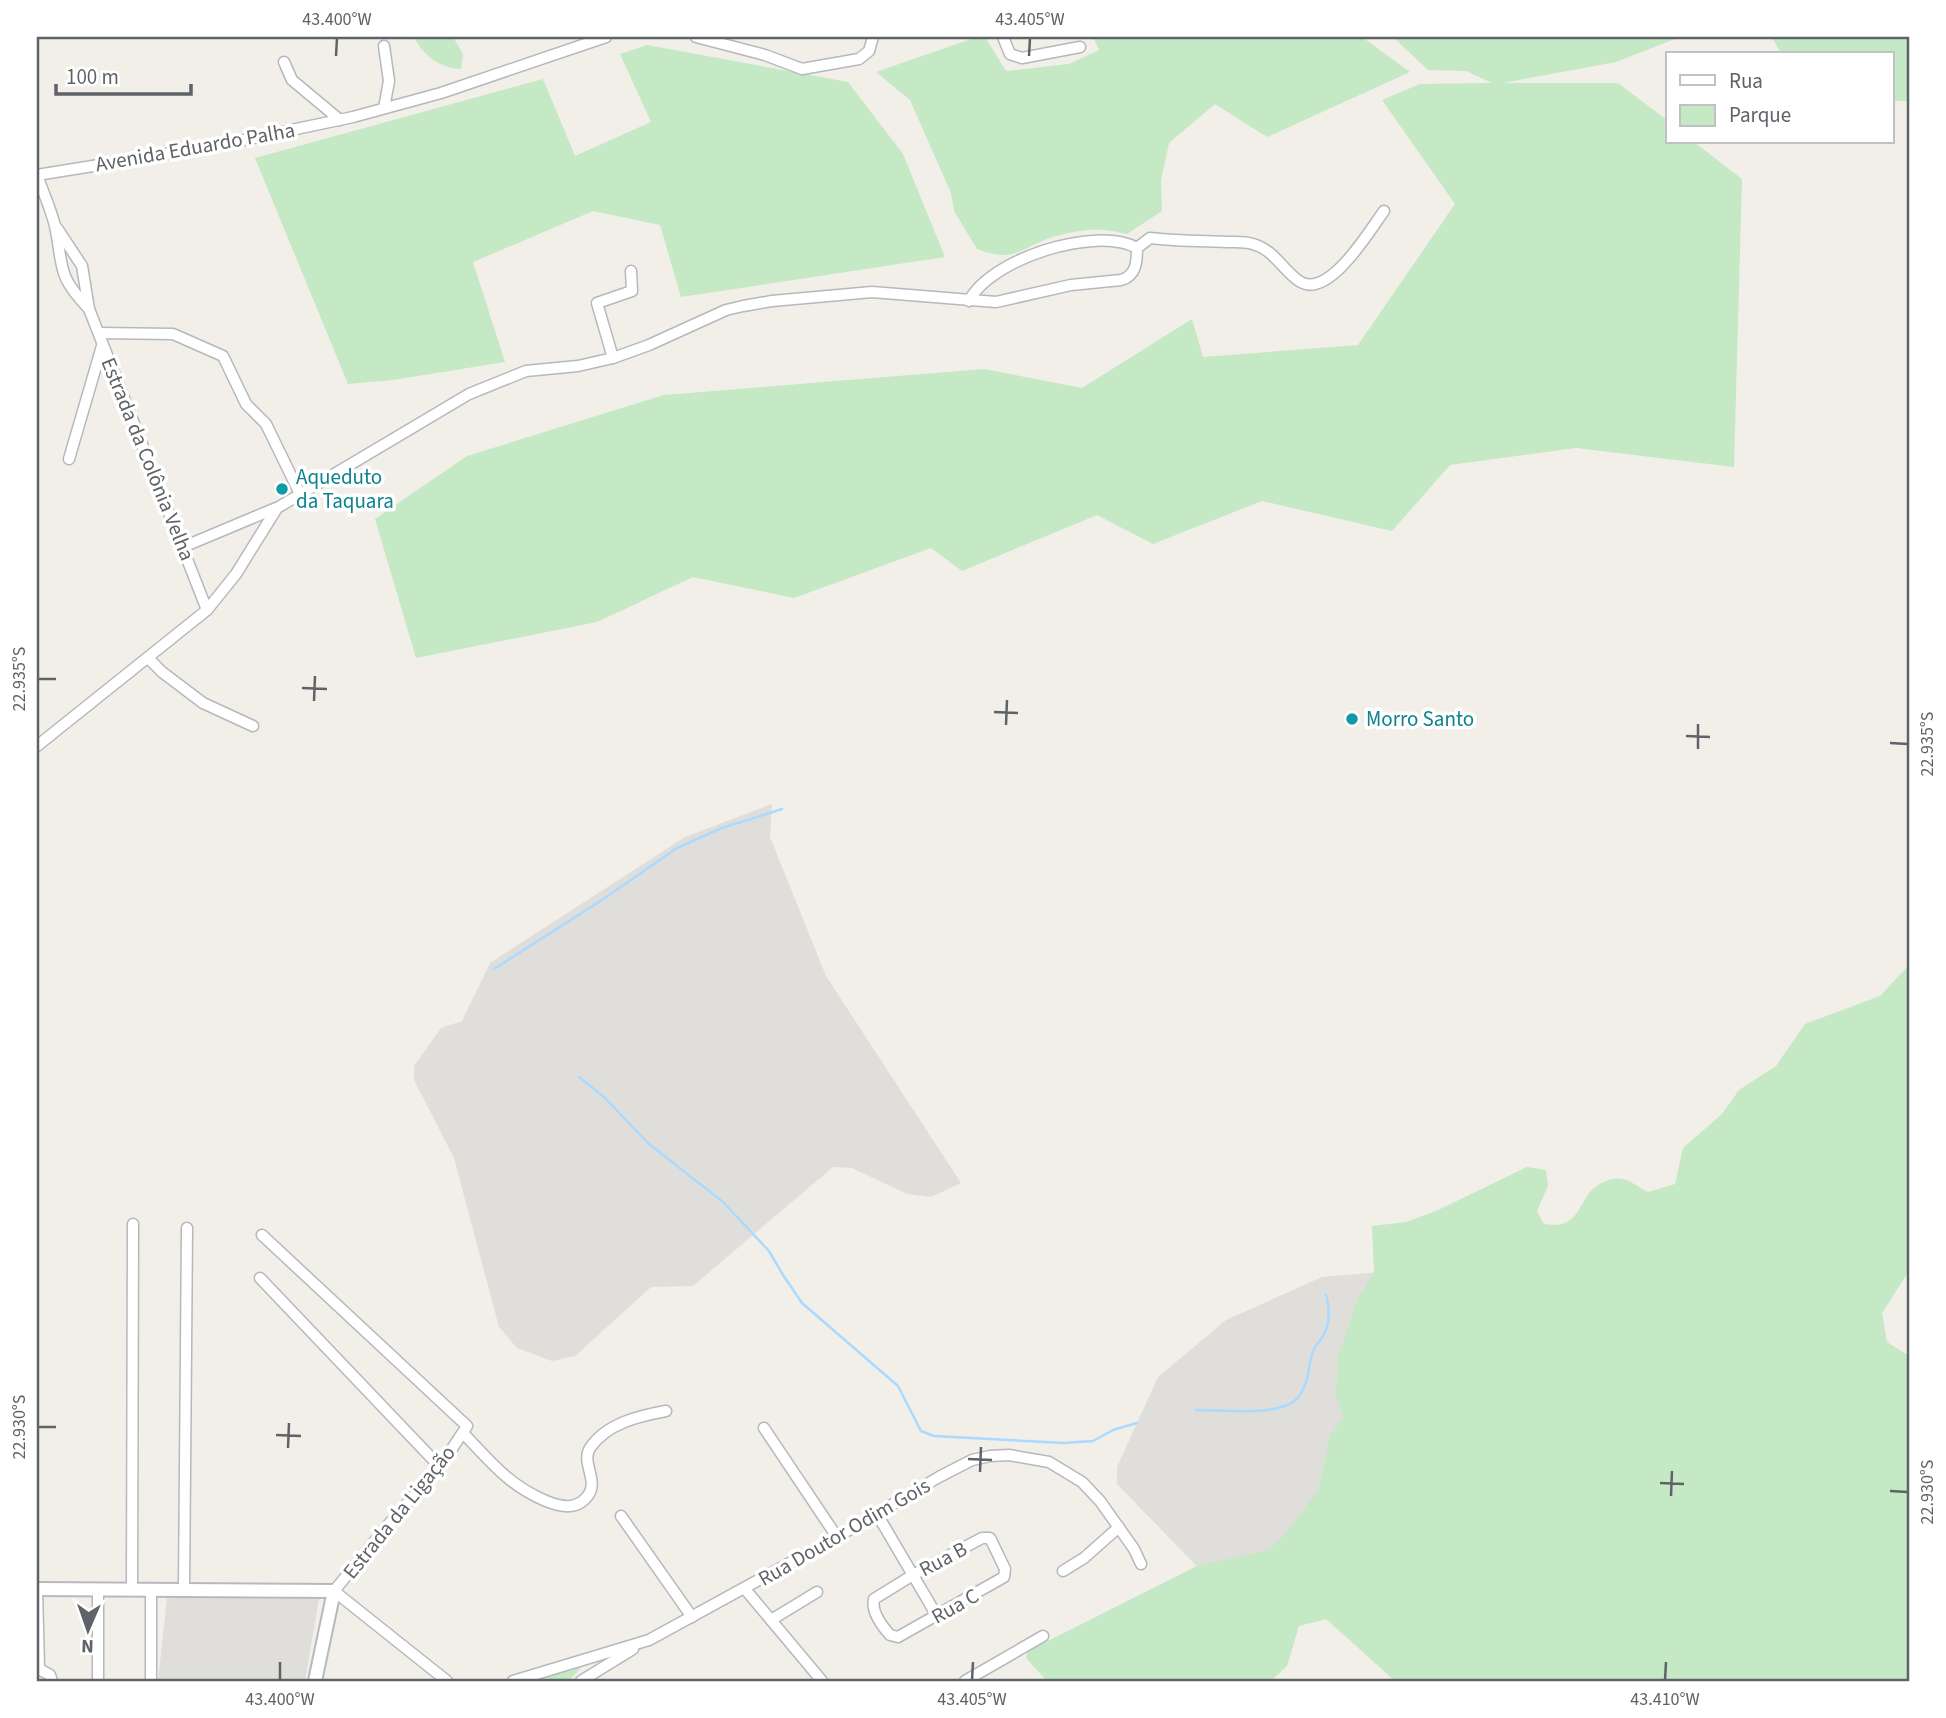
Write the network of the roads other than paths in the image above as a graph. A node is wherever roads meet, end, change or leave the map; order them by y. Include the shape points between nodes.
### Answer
1 (606, 37) edge
2 (696, 37) edge
3 (873, 37) edge
4 (1003, 37) edge
5 (383, 46) dead end
6 (1080, 47) dead end
7 (284, 62) dead end
8 (384, 108) junction
9 (340, 120) junction
10 (37, 175) edge
11 (1384, 211) dead end
12 (55, 225) junction
13 (1137, 248) junction
14 (631, 271) dead end
15 (969, 301) junction
16 (89, 309) junction
17 (99, 333) junction
18 (103, 346) junction
19 (613, 358) junction
20 (69, 459) dead end
21 (297, 497) junction
22 (277, 508) junction
23 (183, 547) junction
24 (207, 610) junction
25 (148, 658) junction
26 (253, 726) dead end
27 (37, 746) edge
28 (133, 1224) dead end
29 (187, 1228) dead end
30 (262, 1235) dead end
31 (260, 1278) dead end
32 (666, 1411) dead end
33 (764, 1428) dead end
34 (465, 1430) junction
35 (440, 1467) junction
36 (877, 1514) junction
37 (621, 1516) dead end
38 (1119, 1527) junction
39 (837, 1537) junction
40 (1141, 1564) dead end
41 (1005, 1569) joint
42 (1063, 1571) dead end
43 (913, 1575) junction
44 (745, 1588) junction
45 (37, 1589) edge
46 (99, 1589) junction
47 (132, 1589) junction
48 (152, 1589) junction
49 (184, 1589) junction
50 (334, 1591) junction
51 (817, 1592) dead end
52 (937, 1616) junction
53 (692, 1617) junction
54 (771, 1620) junction
55 (1044, 1636) dead end
56 (898, 1637) joint
57 (649, 1640) junction
58 (52, 1681) edge
59 (98, 1681) edge
60 (150, 1681) edge
61 (315, 1681) edge
62 (447, 1681) edge
63 (513, 1681) edge
64 (581, 1681) edge
65 (822, 1681) edge
66 (965, 1681) edge

1 - 8 street, Avenida Eduardo Palha
2 - 3 street via 802,69 859,59 869,51
4 - 6 street via 1010,54 1022,58
5 - 8 street via 388,81
7 - 9 street via 292,79
8 - 9 street, Avenida Eduardo Palha
9 - 10 street, Avenida Eduardo Palha
10 - 12 street, Estrada da Colônia Velha
11 - 13 street via 1333,275 1314,286 1298,281 1256,245 1150,238
12 - 16 street, Estrada da Colônia Velha via 82,267
12 - 16 street, Estrada da Colônia Velha via 61,271
13 - 15 street via 1128,243 1074,242 1034,255 989,278
13 - 15 street via 1136,266 1128,278 996,302
14 - 19 street via 632,291 597,303
15 - 19 street via 872,292 772,301 726,310
16 - 17 street, Estrada da Colônia Velha
17 - 18 street, Estrada da Colônia Velha
17 - 21 street via 173,334 223,356 247,404 266,424
18 - 20 street
18 - 23 street, Estrada da Colônia Velha
19 - 21 street via 526,371 469,394
21 - 22 street
22 - 23 street
22 - 24 street via 236,574
23 - 24 street, Estrada da Colônia Velha
24 - 25 street
25 - 26 street via 203,703
25 - 27 street
28 - 47 street
29 - 49 street
30 - 34 street
31 - 35 street
32 - 34 street via 619,1424 594,1443 587,1460 591,1491 584,1500 567,1507 524,1492 500,1473
33 - 39 street
34 - 35 street, Estrada da Ligação
35 - 50 street, Estrada da Ligação
36 - 38 street, Rua Doutor Odim Gois via 972,1460 1009,1455 1062,1468 1082,1482
36 - 39 street, Rua Doutor Odim Gois
36 - 43 street
37 - 53 street
38 - 40 street, Rua Doutor Odim Gois
38 - 42 street
39 - 44 street, Rua Doutor Odim Gois
41 - 43 street, Rua B via 986,1537
41 - 52 street, Rua C via 1004,1577
43 - 52 street
43 - 56 street, Rua B via 874,1599 887,1631
44 - 53 street, Rua Doutor Odim Gois
44 - 54 street
45 - 46 street
45 - 58 street via 38,1670
46 - 47 street
46 - 59 street
47 - 48 street
48 - 49 street
48 - 60 street
49 - 50 street
50 - 61 street, Estrada da Ligação
50 - 62 street
51 - 54 street
52 - 56 street, Rua C
53 - 57 street, Rua Doutor Odim Gois
54 - 65 street
55 - 66 street
57 - 63 street, Rua Doutor Odim Gois
57 - 64 street

